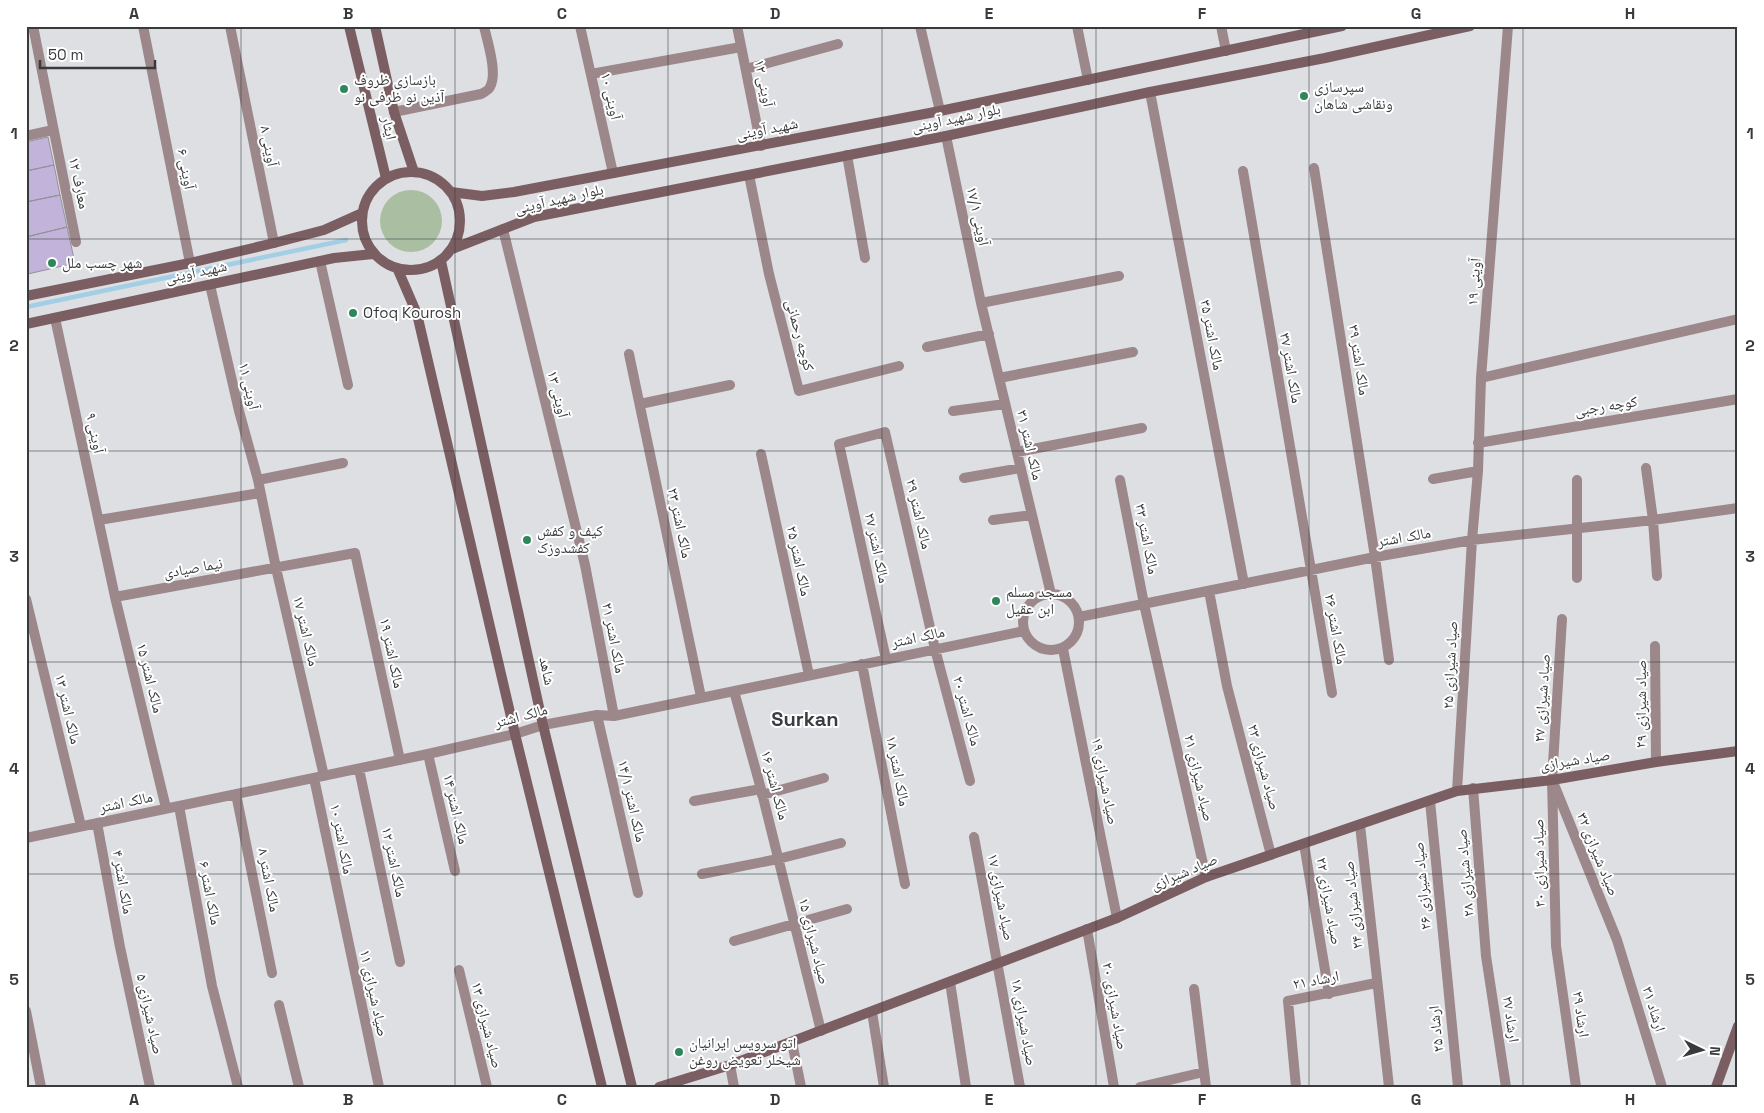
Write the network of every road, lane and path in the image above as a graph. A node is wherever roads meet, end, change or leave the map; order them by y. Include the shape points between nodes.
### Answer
1 (33, 26) edge
2 (143, 26) edge
3 (230, 26) edge
4 (349, 26) edge
5 (375, 26) edge
6 (484, 26) edge
7 (580, 26) edge
8 (737, 26) edge
9 (920, 26) edge
10 (1077, 26) edge
11 (1221, 26) edge
12 (1342, 26) edge
13 (1470, 26) edge
14 (1508, 26) edge
15 (838, 44) dead end
16 (741, 47) junction
17 (1226, 51) junction
18 (746, 69) junction
19 (591, 74) junction
20 (1088, 80) junction
21 (1150, 92) junction
22 (940, 111) junction
23 (394, 112) junction
24 (53, 130) junction
25 (26, 136) edge
26 (946, 136) junction
27 (761, 146) junction
28 (847, 156) junction
29 (1314, 168) dead end
30 (1243, 171) dead end
31 (414, 172) junction
32 (614, 173) junction
33 (749, 175) junction
34 (386, 178) junction
35 (451, 192) junction
36 (362, 213) junction
37 (503, 229) junction
38 (76, 242) dead end
39 (274, 243) junction
40 (452, 249) junction
41 (373, 254) junction
42 (865, 258) dead end
43 (320, 261) junction
44 (441, 261) junction
45 (190, 263) junction
46 (398, 270) junction
47 (1119, 276) dead end
48 (210, 285) junction
49 (26, 296) edge
50 (982, 303) junction
51 (55, 318) junction
52 (1738, 319) edge
53 (26, 324) edge
54 (989, 334) junction
55 (928, 347) dead end
56 (1133, 352) dead end
57 (629, 354) dead end
58 (899, 366) dead end
59 (999, 378) junction
60 (1481, 378) junction
61 (348, 385) dead end
62 (730, 385) dead end
63 (1738, 399) edge
64 (640, 404) junction
65 (1005, 404) junction
66 (953, 411) dead end
67 (1142, 428) dead end
68 (1478, 442) junction
69 (839, 444) joint
70 (1017, 452) junction
71 (761, 454) dead end
72 (343, 463) dead end
73 (1021, 468) junction
74 (1646, 468) dead end
75 (1478, 471) junction
76 (964, 478) dead end
77 (1433, 479) dead end
78 (258, 480) junction
79 (1120, 480) dead end
80 (1577, 480) dead end
81 (260, 493) junction
82 (1738, 508) edge
83 (1032, 515) junction
84 (99, 520) junction
85 (993, 520) dead end
86 (1653, 520) junction
87 (1576, 528) junction
88 (1472, 540) junction
89 (355, 553) joint
90 (106, 555) joint
91 (1375, 557) junction
92 (584, 566) joint
93 (276, 568) junction
94 (1310, 570) junction
95 (1657, 576) dead end
96 (1577, 578) dead end
97 (1244, 584) junction
98 (1208, 591) junction
99 (1051, 594) junction
100 (115, 597) junction
101 (26, 599) edge
102 (1144, 604) junction
103 (1079, 617) junction
104 (1562, 619) dead end
105 (1024, 630) junction
106 (1655, 646) dead end
107 (935, 649) junction
108 (1063, 649) junction
109 (886, 659) junction
110 (1389, 660) dead end
111 (862, 664) junction
112 (809, 675) junction
113 (1162, 684) joint
114 (734, 691) junction
115 (1332, 693) dead end
116 (701, 698) junction
117 (597, 715) junction
118 (614, 716) junction
119 (543, 725) junction
120 (514, 734) junction
121 (1738, 751) edge
122 (428, 754) junction
123 (400, 760) junction
124 (1656, 762) junction
125 (359, 769) junction
126 (319, 777) junction
127 (824, 778) dead end
128 (1552, 780) junction
129 (970, 781) dead end
130 (1473, 788) junction
131 (1457, 791) junction
132 (762, 792) junction
133 (236, 794) junction
134 (1430, 800) junction
135 (694, 801) dead end
136 (178, 806) junction
137 (166, 808) junction
138 (97, 823) junction
139 (1360, 824) junction
140 (81, 826) junction
141 (974, 837) dead end
142 (26, 838) edge
143 (840, 843) dead end
144 (1304, 844) junction
145 (1271, 855) junction
146 (778, 859) junction
147 (455, 871) dead end
148 (702, 874) dead end
149 (1206, 877) junction
150 (905, 884) dead end
151 (638, 894) dead end
152 (340, 906) joint
153 (847, 909) dead end
154 (1117, 918) junction
155 (794, 923) junction
156 (1087, 930) junction
157 (1617, 940) joint
158 (734, 941) dead end
159 (1556, 946) joint
160 (120, 947) joint
161 (1486, 956) joint
162 (400, 962) dead end
163 (998, 963) junction
164 (1445, 968) joint
165 (459, 970) dead end
166 (272, 972) dead end
167 (950, 982) junction
168 (1376, 983) junction
169 (1194, 989) dead end
170 (1329, 994) junction
171 (279, 1005) dead end
172 (26, 1010) edge
173 (872, 1012) junction
174 (1738, 1026) edge
175 (821, 1031) junction
176 (792, 1042) junction
177 (730, 1066) junction
178 (1204, 1072) junction
179 (41, 1087) edge
180 (150, 1087) edge
181 (238, 1087) edge
182 (299, 1087) edge
183 (379, 1087) edge
184 (487, 1087) edge
185 (602, 1087) edge
186 (632, 1087) edge
187 (659, 1087) edge
188 (734, 1087) edge
189 (800, 1087) edge
190 (884, 1087) edge
191 (966, 1087) edge
192 (1020, 1087) edge
193 (1114, 1087) edge
194 (1140, 1087) edge
195 (1206, 1087) edge
196 (1296, 1087) edge
197 (1389, 1087) edge
198 (1458, 1087) edge
199 (1506, 1087) edge
200 (1576, 1087) edge
201 (1662, 1087) edge
202 (1716, 1087) edge

1 - 24 street, معارف ۱۲
2 - 45 street, ۶ آوینی
3 - 39 street, ۸ آوینی
4 - 34 street, ایثار
5 - 23 street, ایثار
6 - 23 street via 492,64 490,89 481,94
7 - 19 street, ۱۰ آوینی
8 - 16 street, ۱۲ آوینی
9 - 22 street
10 - 20 street
11 - 17 street
12 - 17 street
13 - 21 street, بلوار شهید آوینی
14 - 60 street, آوینی ۱۹
15 - 18 street
16 - 18 street, ۱۲ آوینی
16 - 19 street
17 - 20 street
18 - 27 street, ۱۲ آوینی
19 - 32 street, ۱۰ آوینی
20 - 22 street, شهید آوینی
21 - 26 street, بلوار شهید آوینی
21 - 97 street, مالک اشتر ۳۵
22 - 27 street, شهید آوینی
23 - 31 street, ایثار
24 - 25 street
24 - 38 street, معارف ۱۲
26 - 28 street, بلوار شهید آوینی
26 - 50 street, آوینی ۱۷/۱
27 - 32 street, شهید آوینی
28 - 33 street, بلوار شهید آوینی
28 - 42 street
29 - 91 street, مالک اشتر ۳۹
30 - 94 street, مالک اشتر ۳۷
31 - 34 street
31 - 35 street via 428,175
32 - 35 street, شهید آوینی via 482,196
33 - 37 street, بلوار شهید آوینی via 534,217
33 - 58 street, کوچه رحمانی via 769,274 799,390
34 - 36 street via 366,199
35 - 40 street via 458,206 460,221
36 - 39 street, شهید آوینی via 324,230
36 - 41 street via 361,228
37 - 40 street, بلوار شهید آوینی
37 - 92 street, آوینی ۱۳
39 - 45 street, شهید آوینی
40 - 44 street
41 - 43 street, شهید آوینی
41 - 46 street
43 - 48 street, شهید آوینی
43 - 61 street
44 - 46 street via 420,270
44 - 119 street, شاهد
45 - 49 street, شهید آوینی
46 - 120 street via 416,314
47 - 50 street
48 - 51 street, شهید آوینی
48 - 78 street, ۱۱ آوینی
50 - 54 street, مالک اشتر ۳۱
51 - 53 street, شهید آوینی
51 - 84 street, ۹ آوینی
52 - 60 street
54 - 55 street
54 - 59 street, مالک اشتر ۳۱
56 - 59 street
57 - 64 street, مالک اشتر ۲۳
59 - 65 street, مالک اشتر ۳۱
60 - 68 street, آوینی ۱۹
62 - 64 street
63 - 68 street, کوچه رجبی
64 - 116 street, مالک اشتر ۲۳
65 - 66 street
65 - 70 street, مالک اشتر ۳۱
67 - 70 street
68 - 75 street, آوینی ۱۹
69 - 107 street, مالک اشتر ۲۹ via 885,432
69 - 109 street, مالک اشتر ۲۷
70 - 73 street, مالک اشتر ۳۱
71 - 112 street, مالک اشتر ۲۵
72 - 78 street
73 - 76 street
73 - 83 street, مالک اشتر ۳۱
74 - 86 street
75 - 77 street
75 - 88 street, آوینی ۱۹
78 - 81 street, ۱۱ آوینی
79 - 102 street, مالک اشتر ۳۳
80 - 87 street
81 - 84 street
81 - 93 street, مالک اشتر ۱۷
82 - 86 street, مالک اشتر
83 - 85 street
83 - 99 street, مالک اشتر ۳۱
84 - 90 street, ۹ آوینی
86 - 87 street, مالک اشتر
86 - 95 street
87 - 88 street, مالک اشتر
87 - 96 street
88 - 91 street, مالک اشتر
88 - 131 street, صیاد شیرازی ۲۵
89 - 93 street, نیما صیادی
89 - 123 street, مالک اشتر ۱۹
90 - 100 street, مالک اشتر ۱۵
91 - 94 street, مالک اشتر
91 - 110 street, مالک اشتر ۳۹
92 - 118 street, مالک اشتر ۲۱
93 - 100 street, نیما صیادی
93 - 126 street, مالک اشتر ۱۷
94 - 97 street, مالک اشتر
94 - 115 street, مالک اشتر ۲۶
97 - 98 street, مالک اشتر
98 - 102 street, مالک اشتر
98 - 145 street, صیاد شیرازی ۲۳ via 1227,686
99 - 103 street via 1066,598
99 - 105 street via 1034,599 1028,606 1024,613
100 - 137 street, مالک اشتر ۱۵
101 - 140 street, مالک اشتر ۱۳
102 - 103 street, مالک اشتر
102 - 113 street, مالک اشتر ۳۳
103 - 108 street via 1076,636
104 - 128 street, صیاد شیرازی ۲۷
105 - 107 street, مالک اشتر
105 - 108 street via 1035,646 1044,650
106 - 124 street, صیاد شیرازی ۲۹
107 - 109 street, مالک اشتر
107 - 129 street, مالک اشتر ۲۰
108 - 154 street, صیاد شیرازی ۱۹
109 - 111 street, مالک اشتر
111 - 112 street, مالک اشتر
111 - 150 street, مالک اشتر ۱۸
112 - 114 street, مالک اشتر
113 - 149 street, صیاد شیرازی ۲۱
114 - 116 street, مالک اشتر
114 - 132 street, مالک اشتر ۱۶
116 - 118 street, مالک اشتر
117 - 118 street, مالک اشتر
117 - 119 street, مالک اشتر
117 - 151 street, مالک اشتر ۱۴/۱
119 - 120 street, مالک اشتر
119 - 186 street, شاهد
120 - 122 street, مالک اشتر
120 - 185 street
121 - 124 street, صیاد شیرازی
122 - 123 street, مالک اشتر
122 - 147 street, مالک اشتر ۱۴
123 - 125 street, مالک اشتر
124 - 128 street, صیاد شیرازی
125 - 126 street, مالک اشتر
125 - 162 street, مالک اشتر ۱۲
126 - 133 street, مالک اشتر
126 - 152 street, مالک اشتر ۱۰
127 - 132 street
128 - 130 street, صیاد شیرازی
128 - 157 street, صیاد شیرازی ۳۲
128 - 159 street, صیاد شیرازی ۳۰
130 - 131 street, صیاد شیرازی
130 - 161 street, صیاد شیرازی ۲۸
131 - 134 street, صیاد شیرازی
132 - 135 street
132 - 146 street, مالک اشتر ۱۶
133 - 136 street, مالک اشتر
133 - 166 street, مالک اشتر ۸
134 - 139 street, صیاد شیرازی
134 - 164 street, صیاد شیرازی ۲۶
136 - 137 street, مالک اشتر
136 - 181 street, مالک اشتر ۶ via 212,986
137 - 138 street, مالک اشتر
138 - 140 street, مالک اشتر
138 - 160 street, مالک اشتر ۴
139 - 144 street, صیاد شیرازی
139 - 168 street, صیاد شیرازی ۲۴
140 - 142 street, مالک اشتر
141 - 163 street, صیاد شیرازی ۱۷
143 - 146 street
144 - 145 street, صیاد شیرازی
144 - 170 street, صیاد شیرازی ۲۲
145 - 149 street, صیاد شیرازی
146 - 148 street
146 - 155 street, صیاد شیرازی ۱۵
149 - 154 street, صیاد شیرازی
152 - 183 street, صیاد شیرازی ۱۱
153 - 155 street
154 - 156 street, صیاد شیرازی
155 - 158 street
155 - 175 street, صیاد شیرازی ۱۵
156 - 163 street, صیاد شیرازی
156 - 193 street, صیاد شیرازی ۲۰
157 - 201 street, ارشاد ۳۱
159 - 200 street, ارشاد ۲۹
160 - 180 street, صیاد شیرازی ۵
161 - 199 street, ارشاد ۲۷
163 - 167 street, صیاد شیرازی
163 - 192 street, صیاد شیرازی ۱۸
164 - 198 street, ارشاد ۲۵
165 - 184 street, صیاد شیرازی ۱۳
167 - 173 street, صیاد شیرازی
167 - 191 street
168 - 170 street, ارشاد ۲۱
168 - 197 street, صیاد شیرازی ۲۴
169 - 178 street
170 - 196 street, ارشاد ۲۱ via 1288,1001
171 - 182 street
172 - 179 street
173 - 175 street, صیاد شیرازی
173 - 190 street
174 - 202 street
175 - 176 street, صیاد شیرازی
176 - 177 street, صیاد شیرازی
176 - 189 street
177 - 187 street, صیاد شیرازی
177 - 188 street
178 - 194 street
178 - 195 street

